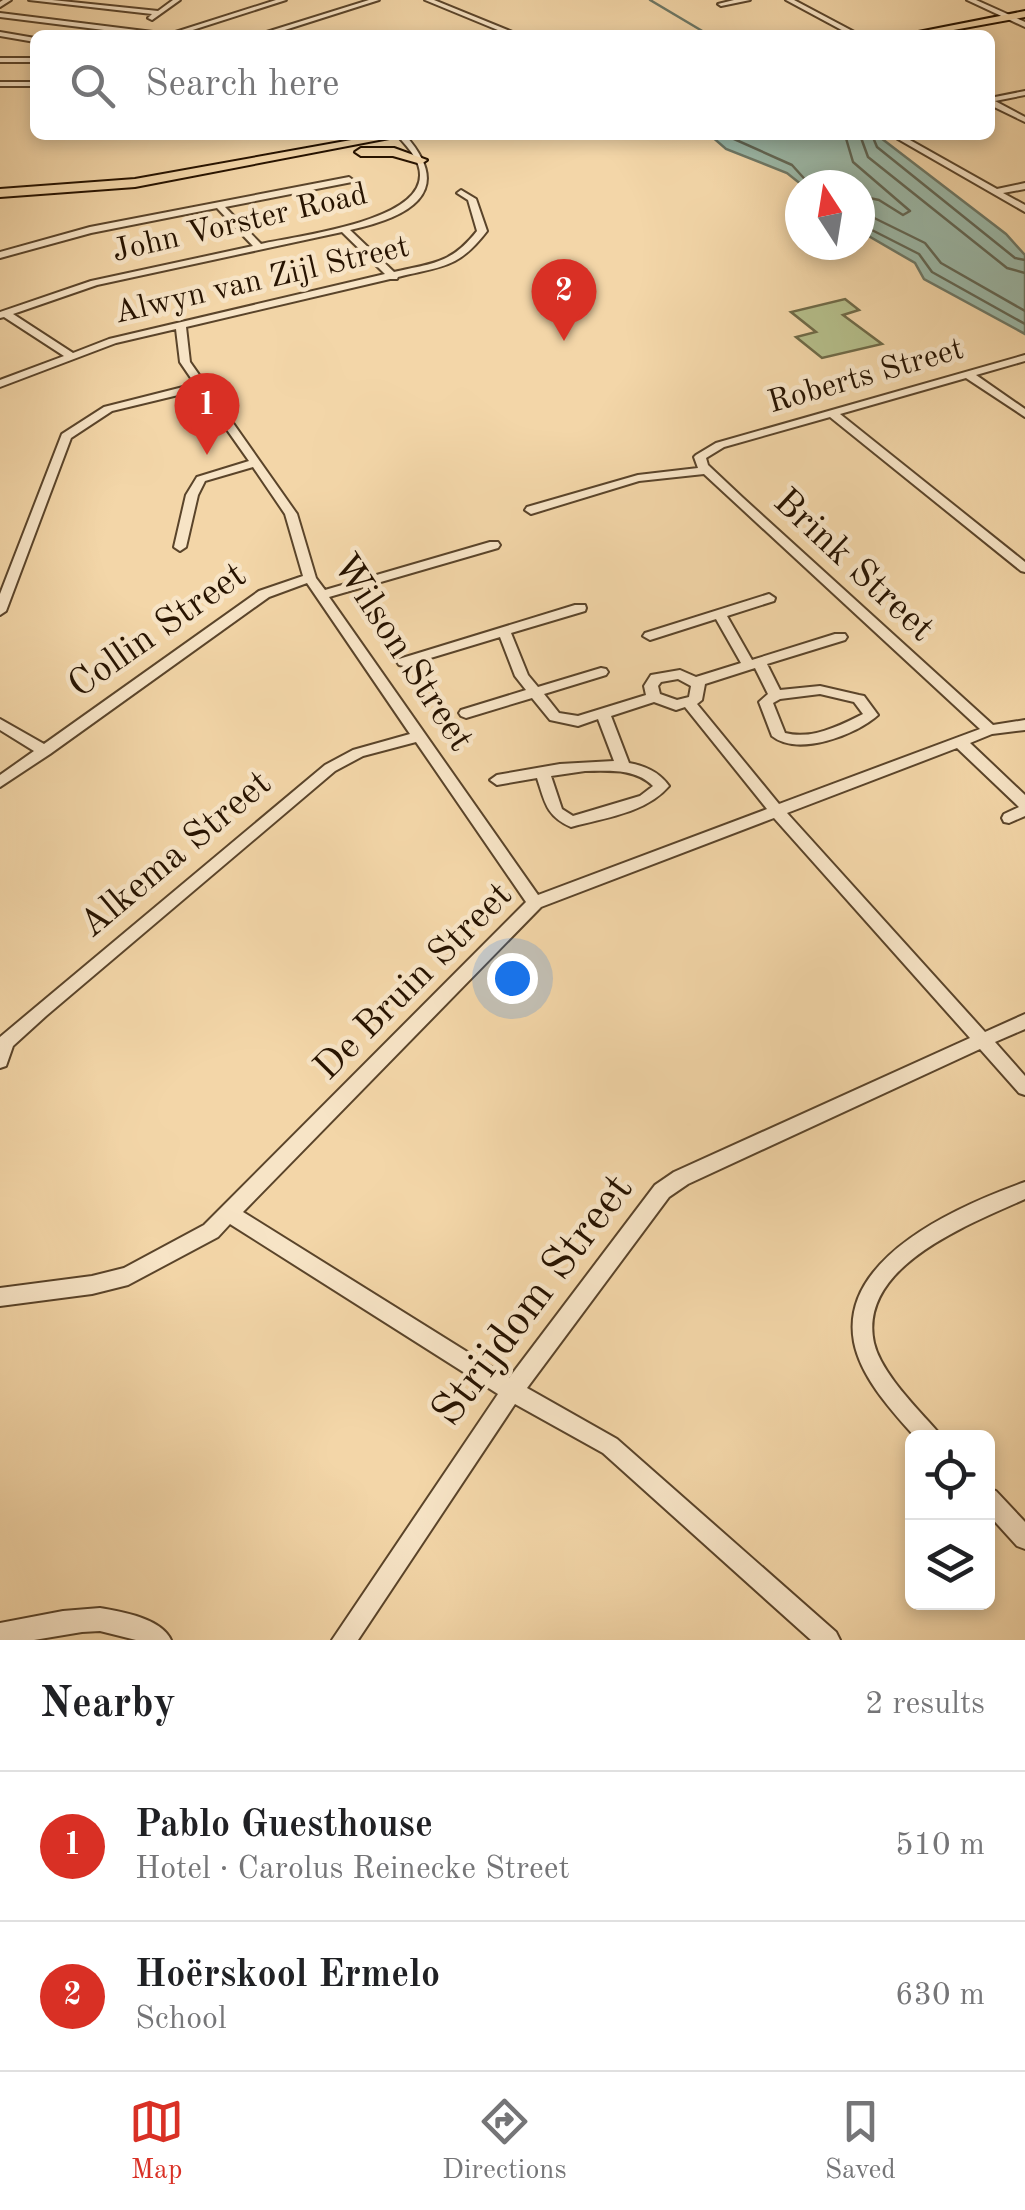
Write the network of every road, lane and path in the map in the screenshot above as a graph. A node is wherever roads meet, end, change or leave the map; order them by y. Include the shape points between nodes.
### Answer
1 (8, 0) edge
2 (32, 0) edge
3 (95, 0) edge
4 (178, 0) edge
5 (283, 0) edge
6 (371, 0) edge
7 (428, 0) edge
8 (747, 0) edge
9 (789, 0) edge
10 (970, 0) edge
11 (0, 4) edge
12 (349, 4) edge
13 (721, 4) dead end
14 (86, 6) junction
15 (159, 13) junction
16 (0, 16) edge
17 (23, 18) junction
18 (1019, 19) edge
19 (108, 27) junction
20 (104, 30) edge
21 (133, 30) joint
22 (186, 30) edge
23 (275, 30) edge
24 (503, 30) edge
25 (846, 30) edge
26 (943, 30) edge
27 (961, 30) edge
28 (0, 32) edge
29 (30, 39) edge
30 (0, 60) edge
31 (30, 60) edge
32 (0, 84) edge
33 (30, 84) edge
34 (1025, 93) edge
35 (995, 100) edge
36 (995, 104) edge
37 (1025, 120) edge
38 (343, 140) edge
39 (383, 140) edge
40 (409, 140) edge
41 (904, 140) edge
42 (266, 143) dead end
43 (336, 146) junction
44 (364, 152) junction
45 (252, 156) junction
46 (290, 156) junction
47 (421, 160) junction
48 (349, 180) dead end
49 (1025, 186) edge
50 (0, 191) edge
51 (996, 192) junction
52 (461, 193) dead end
53 (218, 204) junction
54 (1025, 209) edge
55 (346, 230) junction
56 (260, 248) junction
57 (0, 255) edge
58 (394, 277) junction
59 (2, 314) edge
60 (218, 318) junction
61 (180, 326) junction
62 (185, 344) junction
63 (70, 356) junction
64 (1025, 358) edge
65 (967, 374) junction
66 (0, 384) edge
67 (202, 386) junction
68 (830, 412) junction
69 (1025, 414) edge
70 (255, 464) junction
71 (707, 470) junction
72 (531, 510) dead end
73 (494, 545) dead end
74 (180, 548) dead end
75 (1025, 568) edge
76 (310, 578) junction
77 (322, 595) junction
78 (769, 598) dead end
79 (580, 608) dead end
80 (0, 611) edge
81 (720, 614) junction
82 (504, 631) junction
83 (650, 636) dead end
84 (840, 637) dead end
85 (404, 662) dead end
86 (753, 663) junction
87 (601, 672) dead end
88 (696, 682) junction
89 (532, 692) junction
90 (776, 695) junction
91 (654, 696) junction
92 (688, 703) junction
93 (466, 713) dead end
94 (603, 714) junction
95 (0, 724) edge
96 (1025, 726) edge
97 (990, 730) junction
98 (419, 736) junction
99 (961, 743) junction
100 (46, 750) junction
101 (622, 764) junction
102 (542, 774) junction
103 (497, 780) dead end
104 (0, 782) edge
105 (1025, 807) edge
106 (778, 814) junction
107 (1009, 818) dead end
108 (535, 903) junction
109 (1025, 1021) edge
110 (984, 1042) junction
111 (2, 1051) edge
112 (1025, 1088) edge
113 (1025, 1190) edge
114 (232, 1214) junction
115 (0, 1296) edge
116 (512, 1391) junction
117 (924, 1430) edge
118 (995, 1506) edge
119 (1025, 1538) edge
120 (0, 1634) edge
121 (160, 1640) edge
122 (344, 1640) edge
123 (828, 1640) edge

1 - 11 street
2 - 14 street
3 - 14 street
4 - 15 street
5 - 22 street
6 - 12 street
7 - 24 street
8 - 13 street
9 - 25 street
10 - 18 street
12 - 23 street
14 - 15 street
15 - 21 street
16 - 17 street
17 - 19 street
17 - 28 street
18 - 26 highway
18 - 27 highway
19 - 20 street
19 - 21 street
28 - 29 street
30 - 31 street
32 - 33 street
34 - 35 street
36 - 37 street
38 - 45 highway
39 - 43 highway
40 - 47 street
41 - 51 street
42 - 45 highway via 265,151
43 - 44 highway
43 - 46 highway
44 - 46 highway
44 - 47 highway
45 - 50 highway via 122,181
46 - 50 highway via 116,186
47 - 55 street, John Vorster Road via 426,177 415,199 394,214
48 - 53 street
49 - 51 street
51 - 54 street
52 - 58 street, Alwyn van Zijl Street via 472,199 480,234 455,259
53 - 56 street
53 - 57 street
55 - 56 street, John Vorster Road
55 - 58 street
56 - 59 street, John Vorster Road via 94,283
58 - 60 street, Alwyn van Zijl Street
59 - 63 street
60 - 61 street, Alwyn van Zijl Street
60 - 62 street
61 - 62 street, Wilson Street
61 - 63 street, Alwyn van Zijl Street
62 - 67 street, Wilson Street via 184,362
63 - 66 street, Alwyn van Zijl Street
64 - 65 street, Roberts Street
65 - 68 street, Roberts Street
65 - 69 street
67 - 70 street, Wilson Street
67 - 80 street via 120,405 66,436
68 - 71 street, Roberts Street via 720,445 701,454
68 - 75 street
70 - 74 street via 201,479
70 - 76 street, Wilson Street via 295,522
71 - 72 street via 638,478
71 - 97 street, Brink Street
73 - 77 street
76 - 77 street, Wilson Street
76 - 100 street, Collin Street via 264,594
77 - 98 street, Wilson Street
78 - 81 street
79 - 82 street
81 - 83 street
81 - 86 street
82 - 85 street
82 - 89 street
84 - 86 street
86 - 88 street
86 - 90 street
87 - 89 street
88 - 91 street via 663,675 650,686
88 - 92 street via 698,695
89 - 93 street
89 - 94 street via 567,721
90 - 90 street via 834,692 864,702 870,714 791,742 779,736 768,713 766,702
91 - 92 street via 667,704
91 - 94 street
92 - 106 street
94 - 101 street
95 - 100 street
96 - 97 street, De Bruin Street
97 - 99 street, De Bruin Street
98 - 108 street, Wilson Street
98 - 111 street, Alkema Street via 339,762
99 - 105 street
99 - 106 street, De Bruin Street
100 - 104 street, Collin Street
101 - 102 street
101 - 102 street via 657,778 660,791 581,821 558,815
102 - 103 street
105 - 107 street
106 - 108 street, De Bruin Street
106 - 110 street
108 - 114 street, De Bruin Street
109 - 110 street, Strijdom Street
110 - 112 street
110 - 116 street, Strijdom Street via 662,1191
113 - 117 street via 912,1246 866,1302 868,1352
114 - 115 street, De Bruin Street via 128,1276
114 - 116 street
116 - 122 street, Strijdom Street
116 - 123 street via 610,1446
118 - 119 street
120 - 121 street via 105,1618

